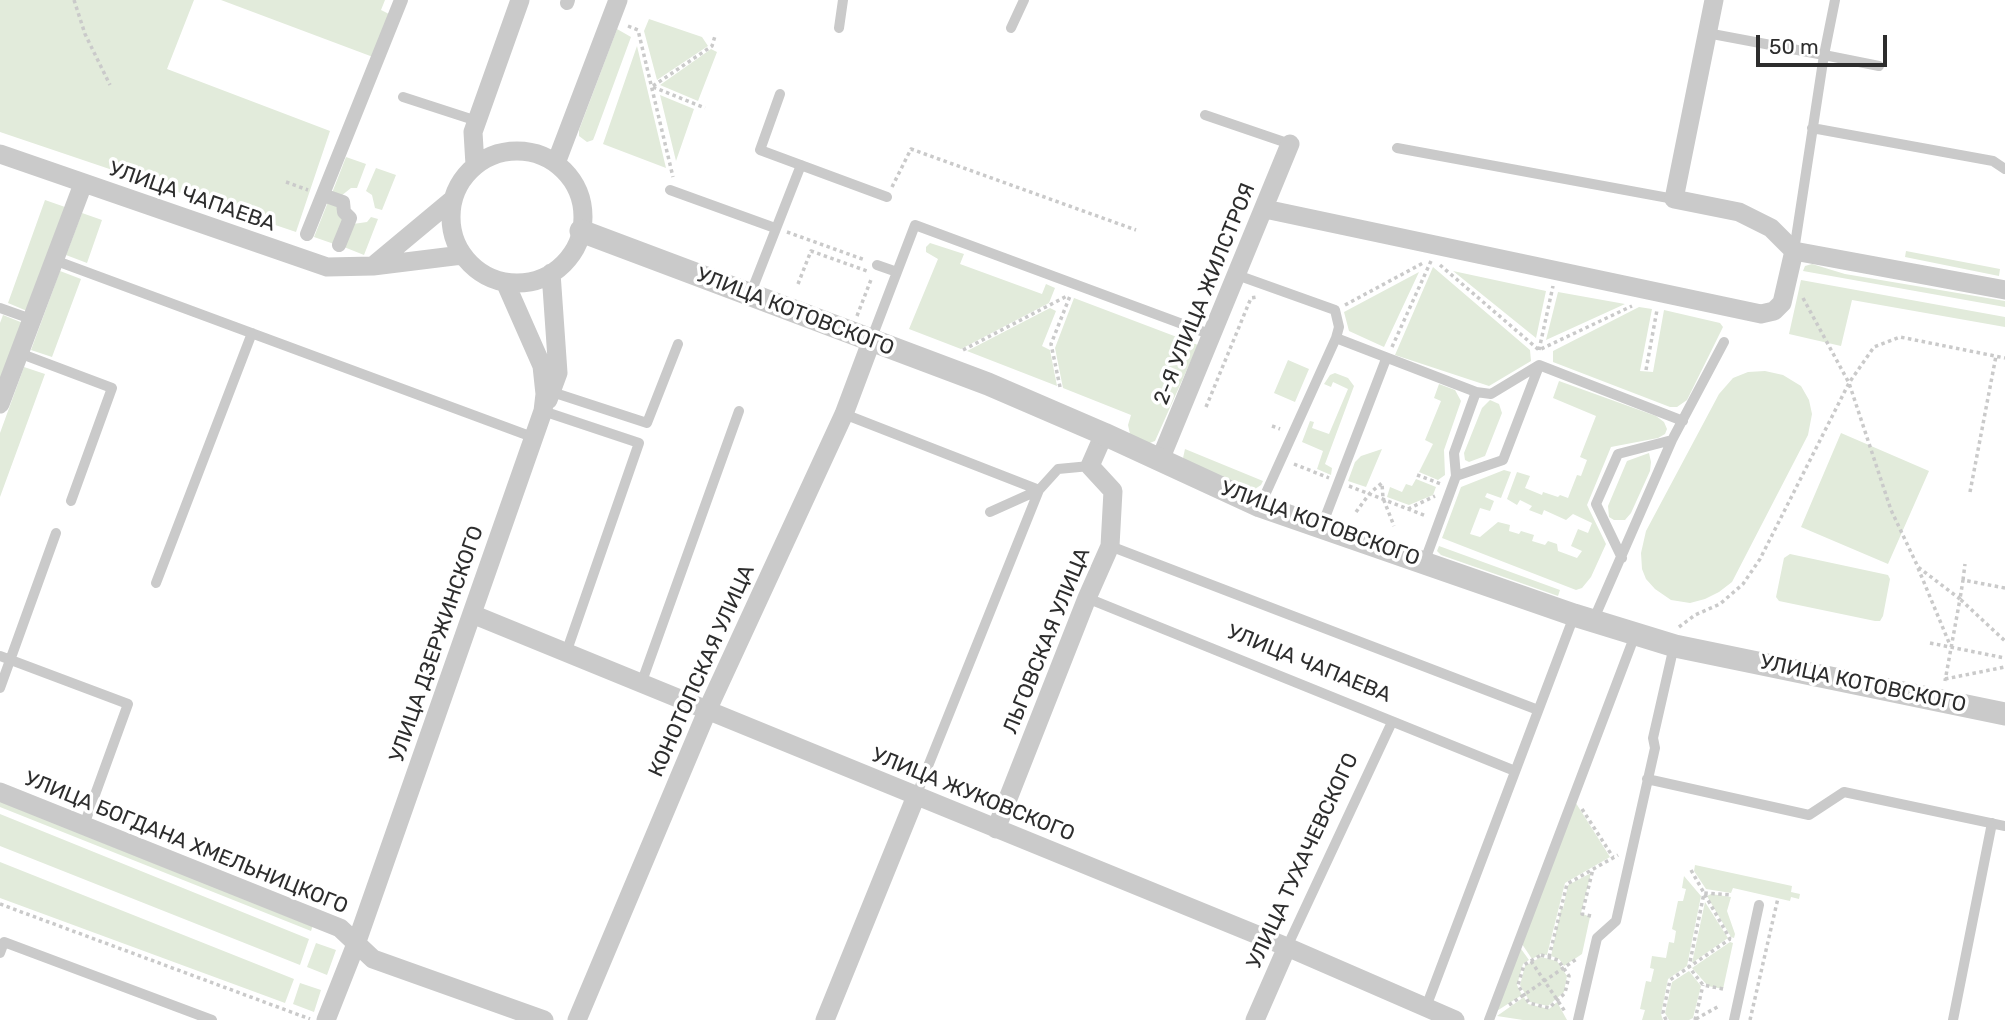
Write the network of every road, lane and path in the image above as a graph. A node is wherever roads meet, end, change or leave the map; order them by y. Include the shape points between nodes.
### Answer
1 (74, 0) edge
2 (401, 0) edge
3 (520, 0) edge
4 (618, 0) edge
5 (843, 0) edge
6 (1024, 0) edge
7 (1714, 0) edge
8 (1835, 0) edge
9 (611, 20) junction
10 (839, 28) dead end
11 (1011, 28) dead end
12 (1707, 33) junction
13 (715, 36) dead end
14 (1824, 55) junction
15 (1879, 65) dead end
16 (110, 85) dead end
17 (653, 87) junction
18 (780, 94) dead end
19 (403, 97) dead end
20 (705, 108) dead end
21 (1205, 115) dead end
22 (477, 121) junction
23 (1812, 128) junction
24 (1290, 144) joint
25 (1397, 148) dead end
26 (0, 154) edge
27 (556, 163) junction
28 (801, 164) junction
29 (475, 165) junction
30 (2005, 169) edge
31 (673, 177) dead end
32 (286, 183) dead end
33 (83, 184) junction
34 (670, 190) dead end
35 (323, 195) junction
36 (887, 197) joint
37 (1674, 199) junction
38 (452, 200) junction
39 (1265, 209) junction
40 (775, 228) junction
41 (1136, 230) dead end
42 (581, 231) junction
43 (307, 234) dead end
44 (339, 245) dead end
45 (1794, 251) junction
46 (462, 255) junction
47 (1432, 258) junction
48 (54, 260) junction
49 (877, 265) joint
50 (373, 266) junction
51 (1557, 270) junction
52 (897, 272) junction
53 (551, 273) junction
54 (1789, 273) junction
55 (1237, 275) junction
56 (505, 282) junction
57 (798, 284) dead end
58 (2004, 285) edge
59 (1660, 292) junction
60 (750, 295) junction
61 (1263, 296) dead end
62 (2, 307) edge
63 (1335, 310) junction
64 (857, 317) dead end
65 (32, 319) junction
66 (252, 333) junction
67 (1213, 335) junction
68 (1336, 338) junction
69 (871, 342) junction
70 (1724, 342) dead end
71 (678, 344) dead end
72 (963, 350) dead end
73 (1539, 350) junction
74 (19, 353) junction
75 (1996, 356) junction
76 (2005, 358) edge
77 (1386, 359) junction
78 (1539, 365) junction
79 (1646, 370) dead end
80 (1849, 383) junction
81 (1060, 387) dead end
82 (1476, 392) junction
83 (547, 399) junction
84 (0, 404) edge
85 (1206, 407) dead end
86 (739, 411) dead end
87 (844, 414) junction
88 (1683, 421) junction
89 (1104, 434) junction
90 (535, 438) junction
91 (1672, 440) junction
92 (1160, 460) junction
93 (1090, 466) junction
94 (1417, 475) dead end
95 (1456, 476) junction
96 (1451, 488) junction
97 (1039, 490) junction
98 (1970, 492) dead end
99 (71, 501) dead end
100 (1259, 506) junction
101 (1408, 509) dead end
102 (1356, 512) dead end
103 (990, 513) dead end
104 (1394, 526) dead end
105 (1321, 528) junction
106 (56, 533) dead end
107 (1110, 546) junction
108 (1622, 558) junction
109 (1424, 563) junction
110 (1965, 564) dead end
111 (1918, 566) junction
112 (1964, 580) junction
113 (156, 583) dead end
114 (2005, 588) edge
115 (1087, 598) junction
116 (1960, 599) junction
117 (472, 614) junction
118 (1584, 618) junction
119 (1635, 635) junction
120 (1674, 639) junction
121 (2005, 641) edge
122 (1930, 643) dead end
123 (1951, 647) junction
124 (566, 653) junction
125 (5, 658) edge
126 (2005, 658) edge
127 (2005, 667) edge
128 (641, 684) junction
129 (0, 688) edge
130 (1538, 710) junction
131 (707, 711) junction
132 (2005, 714) edge
133 (1392, 722) junction
134 (1515, 771) junction
135 (1647, 779) junction
136 (0, 792) edge
137 (916, 796) junction
138 (1574, 797) junction
139 (1992, 823) junction
140 (84, 825) junction
141 (2005, 826) edge
142 (996, 829) junction
143 (1632, 847) junction
144 (1613, 857) junction
145 (1593, 869) junction
146 (1691, 870) dead end
147 (1704, 893) junction
148 (1731, 895) dead end
149 (1778, 898) dead end
150 (0, 904) edge
151 (1759, 905) dead end
152 (1591, 916) dead end
153 (1518, 942) junction
154 (356, 944) junction
155 (1287, 947) junction
156 (0, 953) edge
157 (1581, 956) dead end
158 (1549, 957) junction
159 (1531, 961) junction
160 (1689, 967) junction
161 (1563, 968) junction
162 (1544, 981) junction
163 (1703, 985) junction
164 (1723, 989) dead end
165 (1524, 995) junction
166 (1557, 1000) junction
167 (1719, 1006) dead end
168 (1426, 1007) junction
169 (1573, 1018) edge
170 (1489, 1019) edge
171 (212, 1020) edge
172 (312, 1020) edge
173 (326, 1020) edge
174 (544, 1020) edge
175 (577, 1020) edge
176 (825, 1020) edge
177 (1255, 1020) edge
178 (1455, 1020) edge
179 (1666, 1020) edge
180 (1695, 1020) edge
181 (1734, 1020) edge
182 (1751, 1020) edge
183 (1953, 1020) edge

1 - 16 path
2 - 35 street
3 - 22 street
4 - 9 street
5 - 10 lane
6 - 11 lane
7 - 12 street
8 - 14 lane
9 - 17 path via 638,30
9 - 27 street
12 - 14 lane
12 - 37 street
13 - 17 path via 712,46
14 - 15 lane
14 - 23 lane
17 - 20 path
17 - 31 path
18 - 28 lane via 760,150
19 - 22 lane
21 - 24 lane
22 - 29 street
23 - 30 lane via 1993,161
23 - 45 lane
24 - 39 street, 2-Я УЛИЦА ЖИЛСТРОЯ
25 - 37 lane
26 - 33 street, УЛИЦА ЧАПАЕВА
27 - 29 street via 536,153 514,150
27 - 42 street via 572,179 581,199
28 - 36 lane
28 - 40 lane
29 - 38 street
32 - 35 path
33 - 48 street
33 - 50 street, УЛИЦА ЧАПАЕВА via 327,267
34 - 40 lane
35 - 43 street
35 - 44 street via 343,202 350,218
36 - 41 path via 911,149
37 - 45 street via 1739,212 1770,228
38 - 46 street via 450,221
38 - 50 street
39 - 51 street
39 - 55 street, 2-Я УЛИЦА ЖИЛСТРОЯ
40 - 49 path
40 - 60 lane
42 - 53 street via 566,261
42 - 60 street, УЛИЦА КОТОВСКОГО
45 - 54 street
45 - 58 street
46 - 50 street, УЛИЦА ЧАПАЕВА
46 - 56 street via 484,275
47 - 63 path
47 - 73 path
47 - 77 path
48 - 65 street
48 - 66 lane
49 - 52 lane
51 - 59 street
51 - 73 path
52 - 67 lane via 915,225
52 - 69 lane
53 - 56 street via 527,282
53 - 83 street via 558,373
54 - 59 street via 1782,303 1762,314
54 - 80 path
55 - 63 lane
55 - 67 street, 2-Я УЛИЦА ЖИЛСТРОЯ
56 - 83 street, УЛИЦА ДЗЕРЖИНСКОГО via 542,366
57 - 64 path via 811,251 873,273
59 - 73 path
59 - 79 path
60 - 69 street, УЛИЦА КОТОВСКОГО
61 - 85 path via 1251,298
62 - 65 lane
63 - 68 lane
65 - 74 street
66 - 90 lane
66 - 113 lane
67 - 92 street, 2-Я УЛИЦА ЖИЛСТРОЯ
68 - 77 lane
68 - 100 lane
69 - 87 street, КОНОТОПСКАЯ УЛИЦА
69 - 89 street, УЛИЦА КОТОВСКОГО via 988,384
70 - 88 lane
71 - 83 lane via 647,423
72 - 81 path via 1071,294 1051,344
73 - 78 path
74 - 84 street
74 - 99 lane via 112,388
75 - 76 path
75 - 80 path via 1900,337 1874,347
75 - 98 path
77 - 82 lane
77 - 105 lane
78 - 82 lane via 1492,394
78 - 88 lane
78 - 95 lane via 1503,460
80 - 111 path via 1891,509
80 - 120 path via 1755,567 1743,584 1720,604 1695,615
82 - 95 lane via 1454,453
83 - 90 street, УЛИЦА ДЗЕРЖИНСКОГО
83 - 124 lane via 639,443
86 - 128 lane
87 - 97 lane
87 - 131 street, КОНОТОПСКАЯ УЛИЦА
88 - 91 lane
89 - 92 street, УЛИЦА КОТОВСКОГО
89 - 93 street
90 - 117 street, УЛИЦА ДЗЕРЖИНСКОГО
91 - 108 lane
91 - 108 lane via 1618,454 1596,504
92 - 100 street, УЛИЦА КОТОВСКОГО
93 - 97 lane via 1058,469
93 - 107 street, ЛЬГОВСКАЯ УЛИЦА via 1113,491
94 - 96 path
95 - 96 lane
96 - 101 path
96 - 109 lane
97 - 103 lane
97 - 137 lane
100 - 105 street, УЛИЦА КОТОВСКОГО
102 - 104 path via 1382,483 1382,498
105 - 109 street, УЛИЦА КОТОВСКОГО
106 - 125 lane
107 - 115 street, ЛЬГОВСКАЯ УЛИЦА
107 - 130 lane
108 - 118 lane
109 - 118 street, УЛИЦА КОТОВСКОГО
110 - 112 path
111 - 116 path
111 - 123 path
112 - 114 path
112 - 116 path
115 - 133 lane, УЛИЦА ЧАПАЕВА
115 - 142 street, ЛЬГОВСКАЯ УЛИЦА
116 - 121 path
116 - 123 path
117 - 124 street, УЛИЦА ЖУКОВСКОГО
117 - 154 street, УЛИЦА ДЗЕРЖИНСКОГО
118 - 119 street, УЛИЦА КОТОВСКОГО
118 - 130 lane
119 - 120 street, УЛИЦА КОТОВСКОГО
119 - 138 lane
120 - 132 street, УЛИЦА КОТОВСКОГО
120 - 135 lane
122 - 123 path
123 - 126 path
123 - 127 path via 1945,681
124 - 128 street, УЛИЦА ЖУКОВСКОГО
125 - 129 lane
125 - 140 lane via 128,704
128 - 131 street, УЛИЦА ЖУКОВСКОГО
130 - 134 lane
131 - 137 street, УЛИЦА ЖУКОВСКОГО
131 - 175 street, КОНОТОПСКАЯ УЛИЦА
133 - 134 lane, УЛИЦА ЧАПАЕВА
133 - 155 lane, УЛИЦА ТУХАЧЕВСКОГО
134 - 168 lane
135 - 139 lane via 1808,815 1844,792
135 - 143 lane
136 - 140 street, УЛИЦА БОГДАНА ХМЕЛЬНИЦКОГО
137 - 142 street, УЛИЦА ЖУКОВСКОГО
137 - 176 street
138 - 144 path
138 - 153 lane
139 - 141 lane
139 - 183 lane
140 - 154 street, УЛИЦА БОГДАНА ХМЕЛЬНИЦКОГО via 340,928
142 - 155 street, УЛИЦА ЖУКОВСКОГО
143 - 144 path
143 - 169 lane via 1616,921 1597,938
144 - 145 path
145 - 152 path via 1582,914
145 - 158 path via 1567,884
146 - 147 path
147 - 148 path
147 - 160 path
147 - 160 path via 1732,940
149 - 182 path
150 - 172 path
151 - 181 lane
153 - 159 path
153 - 170 lane
154 - 173 street, УЛИЦА ДЗЕРЖИНСКОГО
154 - 174 street, УЛИЦА БОГДАНА ХМЕЛЬНИЦКОГО via 373,959
155 - 168 street, УЛИЦА ЖУКОВСКОГО
155 - 177 street, УЛИЦА ТУХАЧЕВСКОГО
156 - 171 lane via 4,942
157 - 161 path
158 - 159 path
158 - 161 path
159 - 162 path
159 - 165 path via 1524,965 1518,985
160 - 163 path
160 - 179 path via 1670,980 1662,1013
161 - 162 path
161 - 166 path via 1569,976 1565,993
162 - 165 path
162 - 166 path
163 - 164 path
163 - 180 path
165 - 166 path via 1529,1003 1549,1008
165 - 170 path
166 - 169 path
167 - 180 path
168 - 178 street, УЛИЦА ЖУКОВСКОГО

